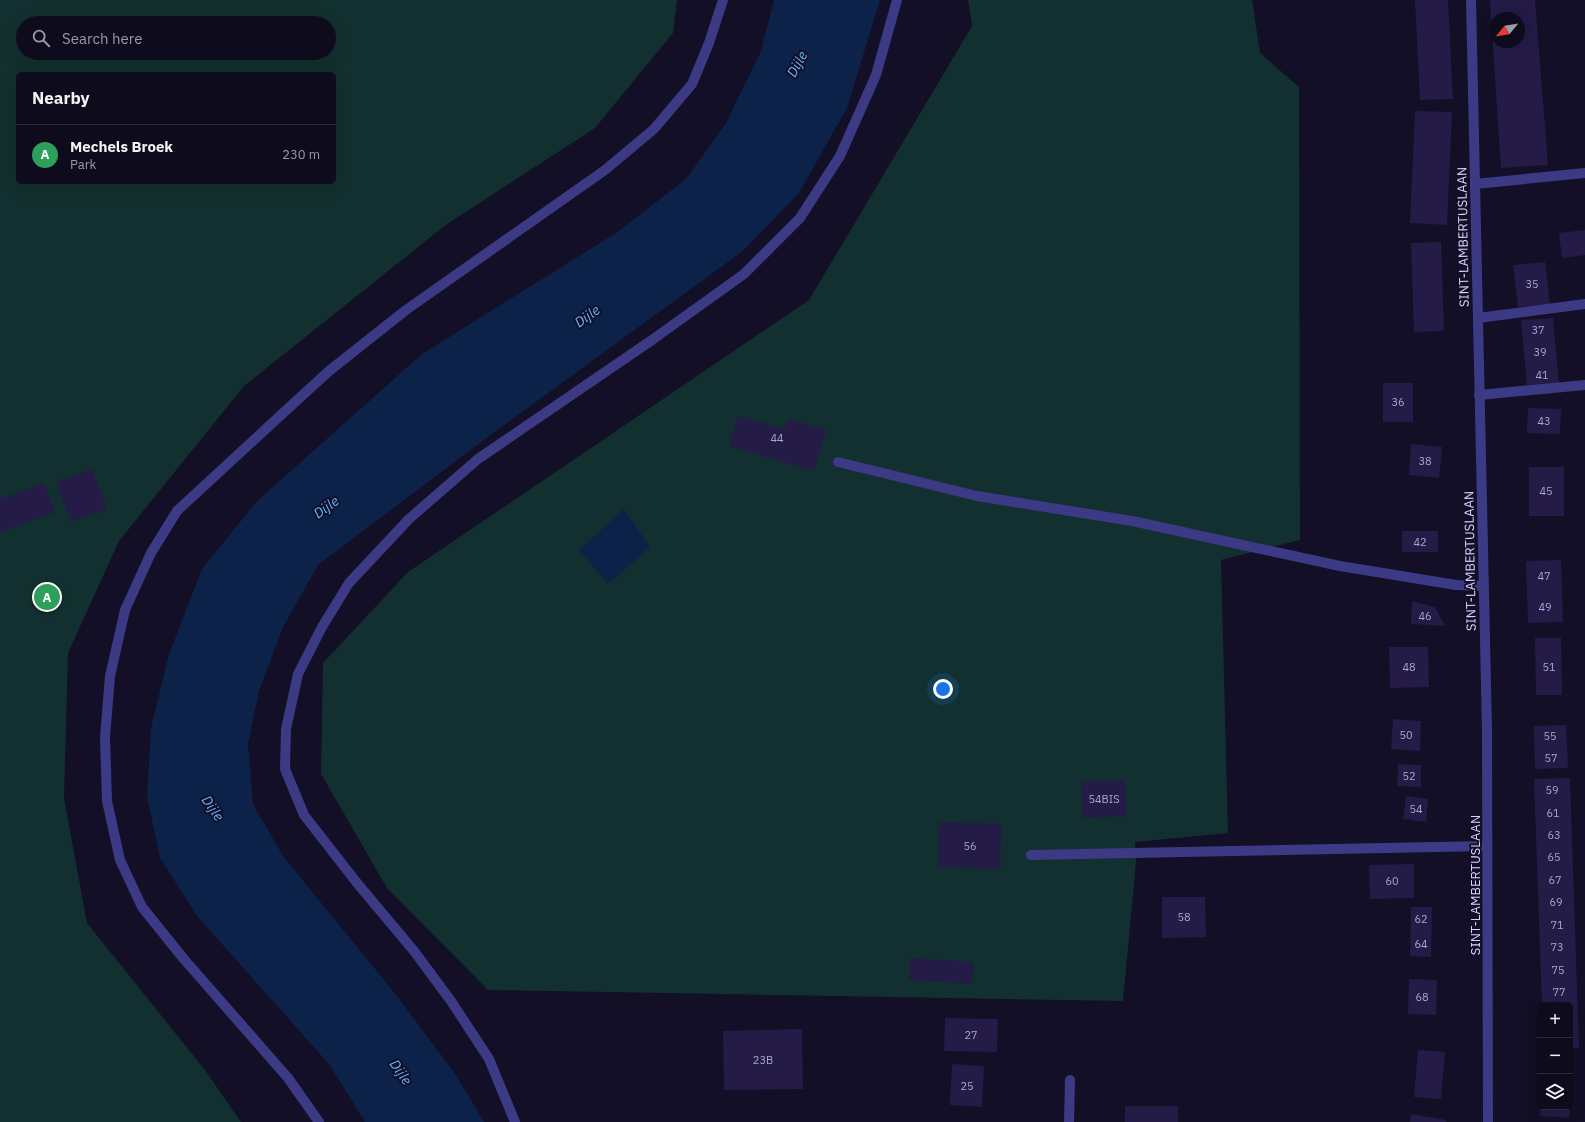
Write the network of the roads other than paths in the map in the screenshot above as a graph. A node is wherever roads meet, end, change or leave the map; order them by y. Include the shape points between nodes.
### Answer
1 (723, 0) edge
2 (898, 0) edge
3 (1471, 0) edge
4 (1585, 173) edge
5 (1475, 184) junction
6 (1585, 304) edge
7 (1478, 318) junction
8 (1585, 385) edge
9 (1479, 395) junction
10 (838, 462) dead end
11 (1484, 586) junction
12 (1487, 846) junction
13 (1031, 855) dead end
14 (1070, 1080) dead end
15 (320, 1122) edge
16 (515, 1122) edge
17 (1069, 1122) edge
18 (1488, 1122) edge

1 - 15 street via 692,84 654,128 605,170 406,310 329,371 177,512 151,553 125,610 110,676 105,736 106,801 120,860 142,908 182,958 288,1078
2 - 16 street via 873,81 840,156 800,218 744,274 478,459 409,519 349,583 322,627 298,674 286,729 285,770 304,815 451,1001 488,1059
3 - 5 street, SINT-LAMBERTUSLAAN
4 - 5 street
5 - 7 street, SINT-LAMBERTUSLAAN
6 - 7 street
7 - 9 street, SINT-LAMBERTUSLAAN
8 - 9 street
9 - 11 street, SINT-LAMBERTUSLAAN
10 - 11 street via 977,496 1132,521 1340,566 1456,585
11 - 12 street, SINT-LAMBERTUSLAAN
12 - 13 street
12 - 18 street, SINT-LAMBERTUSLAAN
14 - 17 street

